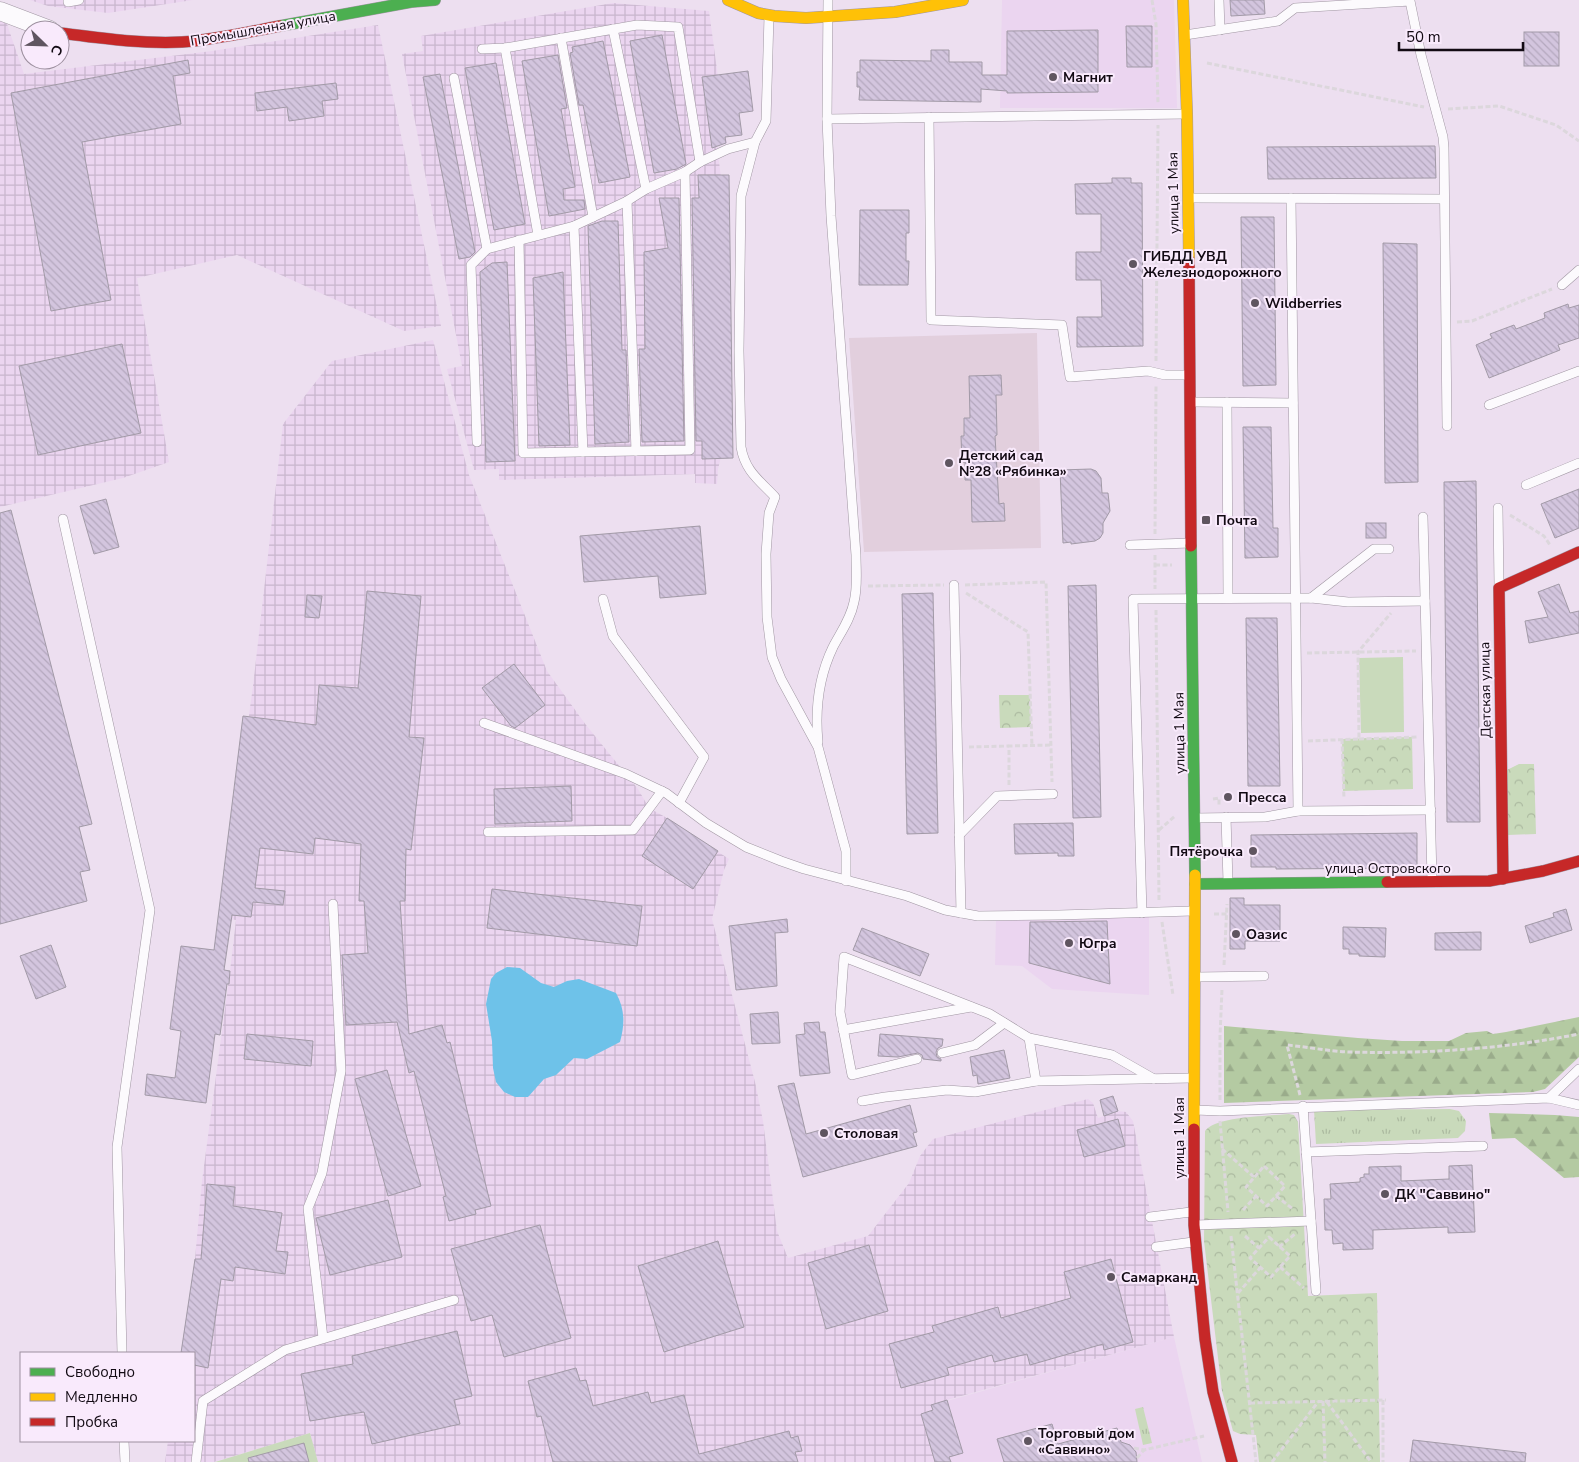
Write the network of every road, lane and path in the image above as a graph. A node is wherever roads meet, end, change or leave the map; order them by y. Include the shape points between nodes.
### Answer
1 (68, 0) edge
2 (79, 0) edge
3 (435, 0) edge
4 (728, 0) edge
5 (828, 0) edge
6 (963, 0) edge
7 (1152, 0) edge
8 (1183, 0) edge
9 (1219, 0) edge
10 (0, 11) edge
11 (769, 16) junction
12 (828, 18) junction
13 (24, 20) edge
14 (613, 29) junction
15 (1220, 30) junction
16 (70, 33) edge
17 (1185, 35) junction
18 (561, 38) junction
19 (505, 48) junction
20 (482, 50) dead end
21 (1207, 63) dead end
22 (454, 78) dead end
23 (1434, 110) junction
24 (1158, 114) junction
25 (1187, 114) junction
26 (929, 117) junction
27 (827, 118) junction
28 (1579, 141) edge
29 (755, 142) junction
30 (700, 162) junction
31 (685, 172) junction
32 (646, 189) junction
33 (1188, 198) junction
34 (1291, 198) junction
35 (1444, 199) junction
36 (627, 201) junction
37 (593, 217) junction
38 (574, 226) junction
39 (538, 235) junction
40 (519, 240) junction
41 (486, 249) junction
42 (1579, 270) edge
43 (1562, 285) joint
44 (1446, 324) junction
45 (1579, 371) edge
46 (1156, 373) junction
47 (1190, 375) junction
48 (1190, 402) junction
49 (1227, 402) junction
50 (1293, 403) junction
51 (1488, 405) dead end
52 (1447, 426) dead end
53 (477, 442) dead end
54 (636, 451) junction
55 (583, 452) junction
56 (1579, 463) edge
57 (1526, 485) dead end
58 (1498, 508) joint
59 (1423, 517) dead end
60 (63, 519) dead end
61 (1192, 543) junction
62 (1155, 544) junction
63 (1130, 545) dead end
64 (1389, 549) dead end
65 (1579, 552) edge
66 (1561, 559) junction
67 (954, 585) junction
68 (857, 586) junction
69 (1499, 588) junction
70 (1192, 598) junction
71 (1228, 598) junction
72 (1296, 598) junction
73 (1311, 598) junction
74 (604, 599) dead end
75 (1156, 599) junction
76 (1401, 601) junction
77 (1425, 601) junction
78 (1427, 650) junction
79 (1358, 652) junction
80 (1296, 653) junction
81 (484, 723) dead end
82 (1429, 737) junction
83 (1342, 739) junction
84 (1359, 739) junction
85 (1297, 741) junction
86 (1051, 745) junction
87 (1009, 746) junction
88 (1032, 746) junction
89 (818, 747) junction
90 (958, 748) junction
91 (662, 791) junction
92 (1053, 794) joint
93 (1010, 795) junction
94 (679, 803) junction
95 (1431, 810) junction
96 (1344, 811) junction
97 (1298, 812) junction
98 (1226, 817) junction
99 (1194, 818) junction
100 (488, 832) dead end
101 (959, 836) junction
102 (1579, 861) edge
103 (1503, 879) junction
104 (846, 881) junction
105 (1228, 883) junction
106 (1432, 883) junction
107 (1195, 884) junction
108 (333, 904) dead end
109 (1195, 911) junction
110 (1160, 912) junction
111 (961, 913) junction
112 (1142, 913) junction
113 (1223, 976) junction
114 (1264, 976) dead end
115 (1195, 977) junction
116 (972, 1007) junction
117 (1004, 1022) junction
118 (843, 1030) junction
119 (1579, 1034) edge
120 (1029, 1038) junction
121 (942, 1053) dead end
122 (917, 1059) dead end
123 (1579, 1069) edge
124 (1195, 1078) junction
125 (1154, 1080) junction
126 (1036, 1081) junction
127 (1549, 1098) junction
128 (862, 1101) dead end
129 (1579, 1105) edge
130 (1303, 1106) junction
131 (1194, 1110) junction
132 (1220, 1111) junction
133 (1483, 1146) dead end
134 (1222, 1148) junction
135 (1306, 1152) junction
136 (1254, 1177) junction
137 (1194, 1212) junction
138 (1150, 1217) dead end
139 (1311, 1221) junction
140 (1194, 1225) junction
141 (1230, 1225) junction
142 (1196, 1241) junction
143 (1156, 1247) dead end
144 (1280, 1267) junction
145 (1260, 1268) junction
146 (1316, 1292) joint
147 (1237, 1294) junction
148 (454, 1300) dead end
149 (323, 1338) junction
150 (122, 1352) edge
151 (1322, 1401) junction
152 (1250, 1403) junction
153 (1205, 1436) dead end
154 (124, 1442) edge
155 (1134, 1448) dead end
156 (1144, 1450) junction
157 (1137, 1458) dead end
158 (125, 1462) edge
159 (196, 1462) edge
160 (1232, 1462) edge
161 (1256, 1462) edge
162 (1272, 1462) edge
163 (1325, 1462) edge
164 (1371, 1462) edge
165 (1383, 1462) edge

1 - 2 lane
3 - 16 street, Промышленная улица via 411,2 212,45 116,40
4 - 11 street
5 - 12 lane
6 - 12 street via 884,14
7 - 24 path via 1156,24
8 - 17 street, улица 1 Мая
9 - 15 lane
10 - 13 street
11 - 12 street via 800,20
11 - 29 lane via 766,121
12 - 27 lane
14 - 18 lane
14 - 30 lane via 637,25 678,27
14 - 32 lane
15 - 17 lane
15 - 23 lane via 1278,21 1295,8 1410,1
17 - 25 street, улица 1 Мая
18 - 19 lane
18 - 37 lane
19 - 20 lane
19 - 39 lane
21 - 23 path
22 - 41 lane
23 - 28 path via 1499,106 1556,125
23 - 35 lane via 1443,137
24 - 25 lane
24 - 26 lane
24 - 46 path
25 - 33 street, улица 1 Мая
26 - 27 lane
26 - 46 lane via 931,320 1062,325 1070,377
27 - 68 lane
29 - 30 lane via 728,149
29 - 89 lane via 741,196 741,447 743,461 775,498 769,513 766,554 767,616 772,656
30 - 31 lane
31 - 32 lane
31 - 54 lane via 690,450
32 - 36 lane
33 - 34 lane
33 - 47 street, улица 1 Мая
34 - 35 lane
34 - 50 lane
35 - 44 lane
36 - 37 lane
36 - 54 lane
37 - 38 lane
38 - 39 lane
38 - 55 lane
39 - 40 lane
40 - 41 lane
40 - 55 lane via 523,453
41 - 53 lane via 471,266
42 - 43 lane
43 - 44 path via 1472,321
44 - 52 lane
45 - 51 lane
46 - 47 lane via 1164,376
46 - 62 path
47 - 48 street, улица 1 Мая
48 - 49 lane
48 - 61 street, улица 1 Мая
49 - 50 lane
49 - 71 lane
50 - 72 lane
54 - 55 lane
56 - 57 lane
58 - 66 path via 1544,536
58 - 69 lane
59 - 77 lane
60 - 150 lane via 150,910 117,1147
61 - 62 lane
61 - 70 street, улица 1 Мая
62 - 63 lane
62 - 75 path
64 - 73 lane via 1374,549
65 - 66 street
66 - 69 street
67 - 68 path
67 - 86 path via 1046,582
67 - 88 path via 1028,632
67 - 90 lane
68 - 89 lane via 849,618 825,665 820,688
69 - 103 street, Детская улица
70 - 71 lane
70 - 75 lane
70 - 99 street, улица 1 Мая
71 - 72 lane
72 - 73 lane
72 - 80 lane
73 - 76 lane via 1348,602
74 - 94 lane via 614,636 704,757
75 - 110 path
75 - 112 lane via 1133,599
76 - 77 lane
76 - 79 path
77 - 78 lane
78 - 79 path
78 - 82 lane
79 - 80 path
79 - 84 path
80 - 85 lane
81 - 91 lane via 626,774
82 - 84 path
82 - 95 lane
83 - 84 path
83 - 85 path
83 - 96 path
85 - 97 lane
86 - 88 path
86 - 92 path
87 - 88 path
87 - 90 path
87 - 93 path
89 - 104 lane via 846,851
90 - 101 lane
91 - 94 lane
91 - 100 lane via 633,830
92 - 93 lane
93 - 101 lane via 997,796
94 - 104 lane via 746,847 804,870
95 - 96 lane
95 - 106 lane
96 - 97 lane
97 - 98 lane via 1265,817
98 - 99 lane
98 - 105 lane
99 - 107 street, улица 1 Мая
101 - 111 lane
102 - 103 street, улица Островского
103 - 106 street, улица Островского
104 - 111 lane
105 - 106 street, улица Островского
105 - 107 street, улица Островского
105 - 113 path
107 - 109 street, улица 1 Мая
108 - 149 lane via 341,1071 322,1173 308,1208
109 - 110 lane
109 - 115 street, улица 1 Мая
110 - 112 lane
111 - 112 lane via 987,916
113 - 114 lane
113 - 115 lane
113 - 132 path
115 - 124 street, улица 1 Мая
116 - 117 lane
116 - 118 lane
116 - 118 lane via 844,957 840,1012
117 - 120 lane
117 - 121 lane via 975,1045
118 - 122 lane via 852,1075
119 - 130 path via 1509,1045 1430,1051 1347,1052 1287,1045
120 - 125 lane via 1112,1056
120 - 126 lane
123 - 127 lane
124 - 125 lane
124 - 131 street, улица 1 Мая
125 - 126 lane
126 - 128 lane via 975,1092 947,1090
127 - 129 lane
127 - 130 lane
130 - 132 lane
130 - 135 lane
131 - 132 lane
131 - 137 street, улица 1 Мая
132 - 134 path
133 - 135 lane
134 - 136 path
134 - 141 path
135 - 139 lane
136 - 136 path via 1246,1186 1267,1206 1285,1186 1264,1166
137 - 138 lane
137 - 140 street, улица 1 Мая
139 - 141 lane
139 - 146 lane
140 - 141 lane
140 - 142 street, улица 1 Мая
141 - 147 path
142 - 143 lane
142 - 160 street, улица 1 Мая via 1205,1339 1214,1392
144 - 145 path via 1271,1277
144 - 145 path via 1290,1256 1269,1237 1250,1258
144 - 146 path via 1308,1291
145 - 147 path
147 - 152 path
148 - 149 lane
149 - 159 lane via 286,1350 203,1401
151 - 152 path
151 - 162 path
151 - 163 path
151 - 164 path
151 - 165 path via 1384,1400
152 - 161 path
153 - 156 path
154 - 158 lane
155 - 156 path
156 - 157 path

